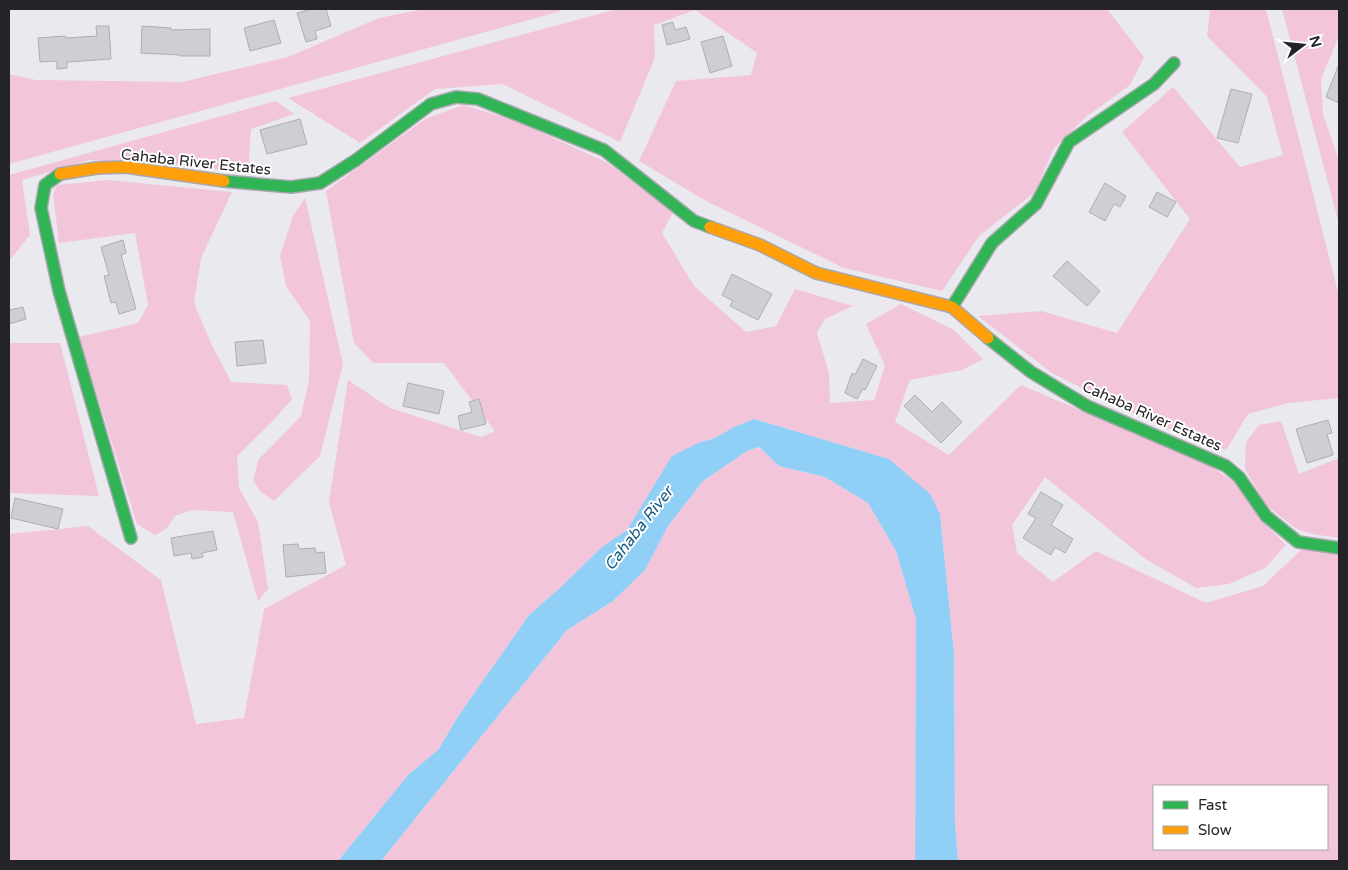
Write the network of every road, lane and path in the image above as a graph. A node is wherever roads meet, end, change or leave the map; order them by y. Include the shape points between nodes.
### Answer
1 (1174, 63) dead end
2 (952, 307) junction
3 (131, 538) dead end
4 (1339, 548) edge

1 - 2 street via 1154,84 1069,142 1036,204 992,242
2 - 3 street, Cahaba River Estates via 816,273 760,245 694,221 604,150 478,99 456,97 431,104 320,183 291,186 235,183 126,168 61,172 45,185 42,208 59,291
2 - 4 street, Cahaba River Estates via 1032,372 1071,398 1226,466 1240,477 1266,516 1298,542

